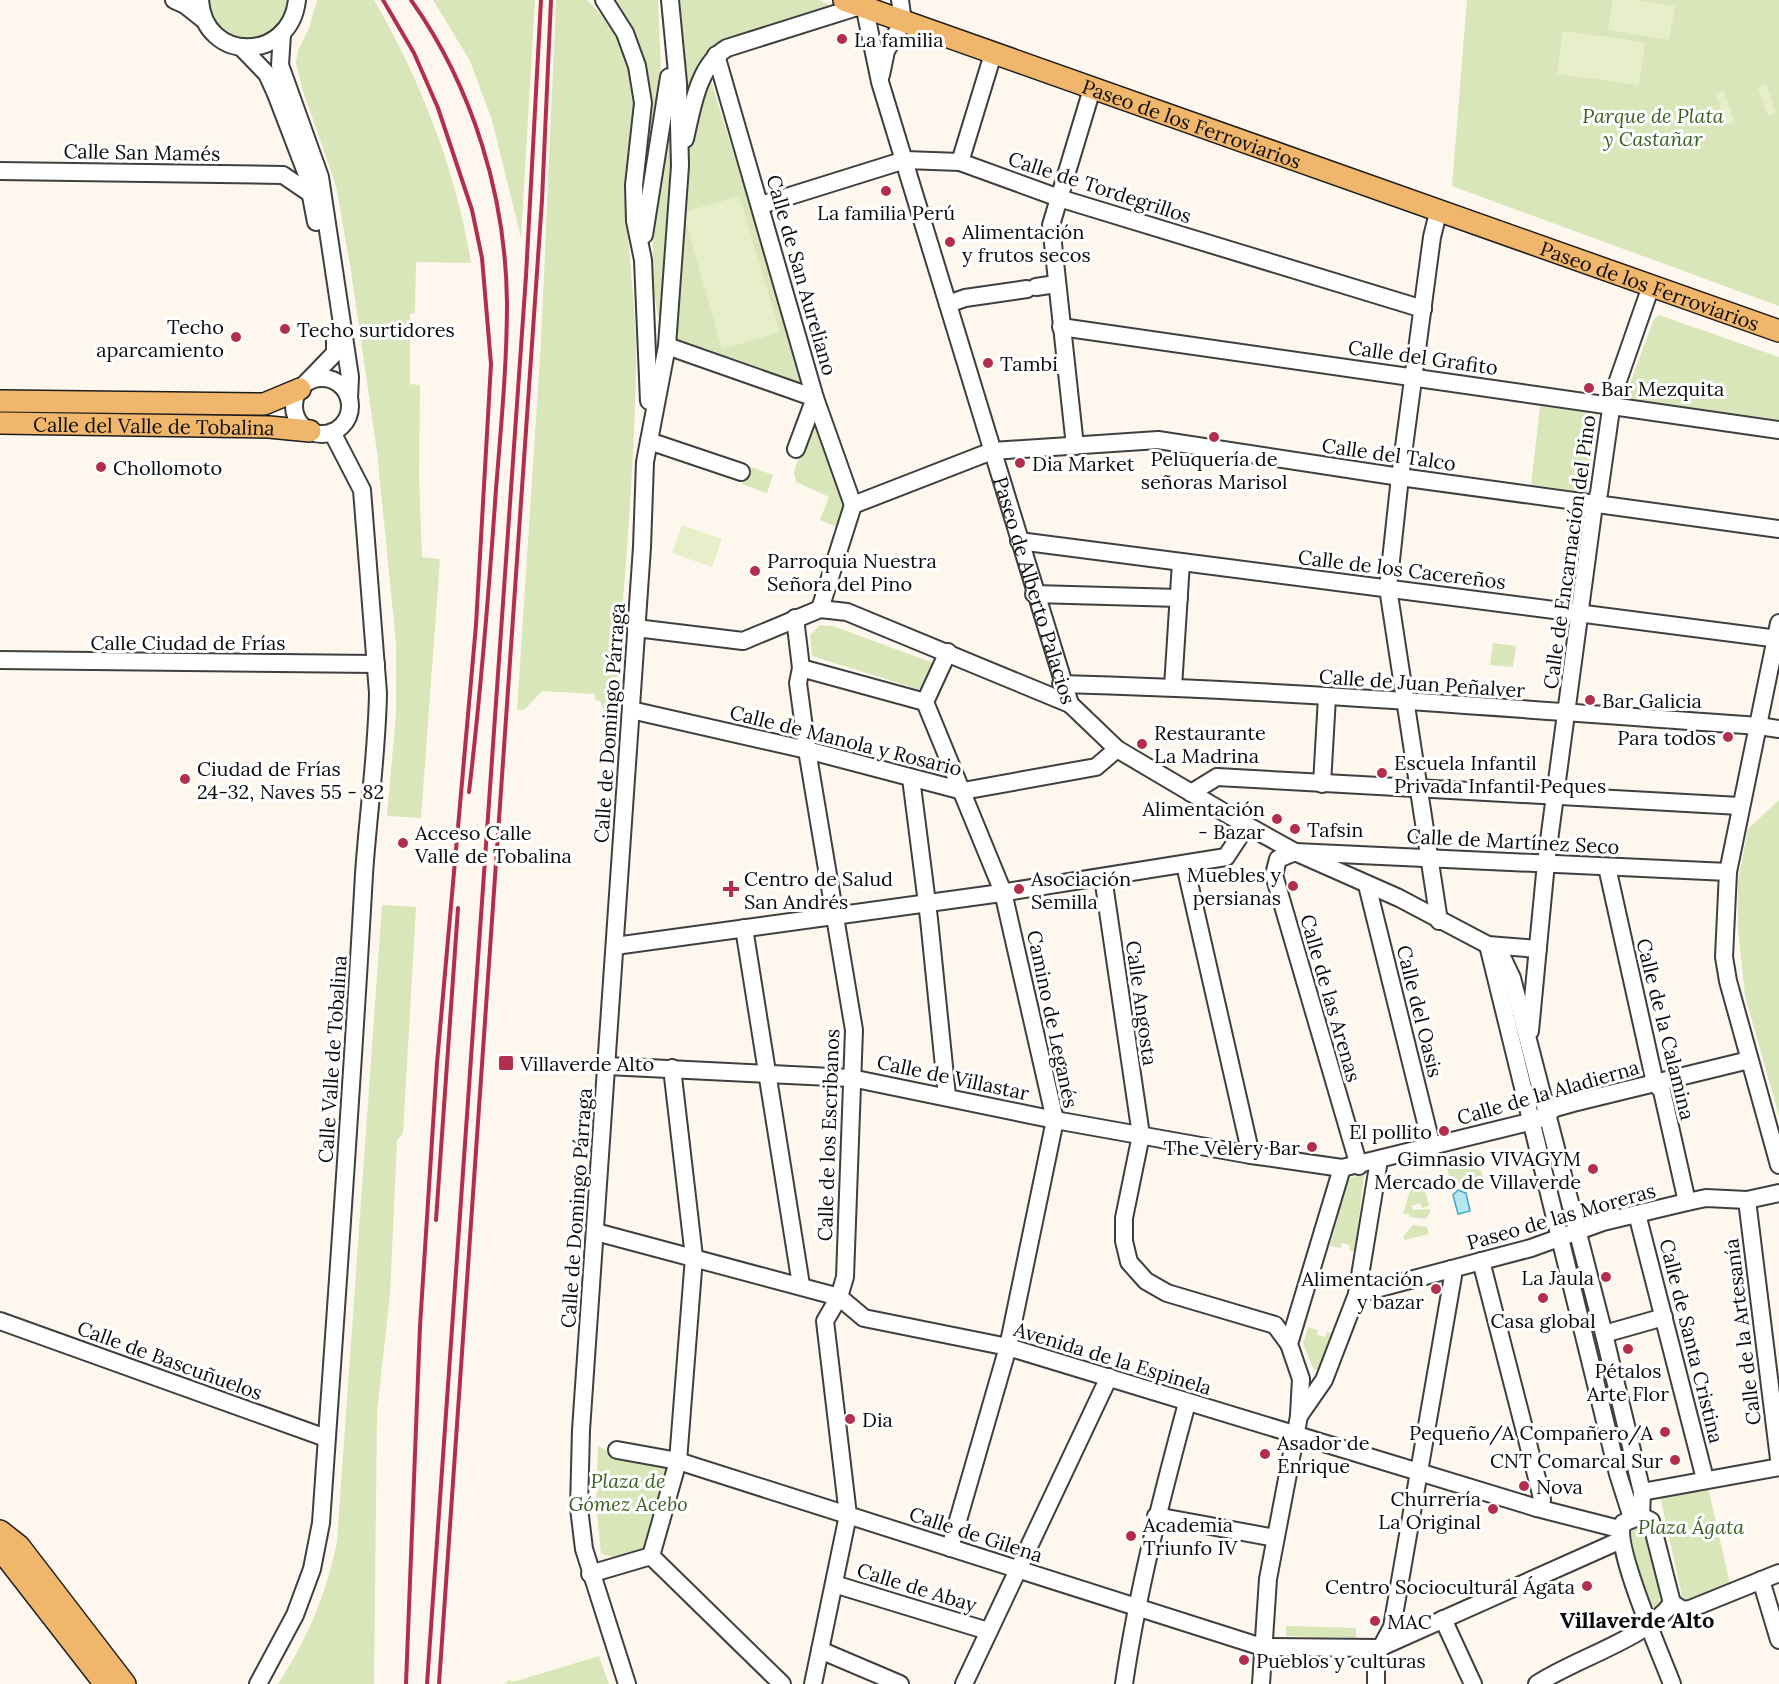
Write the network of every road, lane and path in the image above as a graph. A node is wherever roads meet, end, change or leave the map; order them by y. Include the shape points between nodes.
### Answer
1 (174, 0) edge
2 (200, 0) edge
3 (297, 0) edge
4 (604, 0) edge
5 (670, 0) edge
6 (900, 0) edge
7 (858, 4) edge
8 (204, 20) junction
9 (903, 22) junction
10 (282, 34) junction
11 (673, 43) junction
12 (241, 47) junction
13 (993, 54) junction
14 (716, 55) junction
15 (880, 82) junction
16 (1092, 89) junction
17 (300, 155) junction
18 (905, 160) junction
19 (960, 162) junction
20 (680, 166) junction
21 (0, 171) edge
22 (283, 175) junction
23 (311, 194) junction
24 (1059, 198) junction
25 (761, 205) junction
26 (1440, 209) junction
27 (643, 260) junction
28 (1056, 284) junction
29 (1651, 285) junction
30 (948, 304) junction
31 (1424, 309) junction
32 (1061, 327) junction
33 (1779, 331) edge
34 (667, 346) junction
35 (1415, 377) junction
36 (304, 386) junction
37 (349, 398) junction
38 (815, 398) junction
39 (0, 401) edge
40 (1611, 406) junction
41 (0, 423) edge
42 (1779, 430) edge
43 (310, 431) junction
44 (332, 432) junction
45 (649, 441) junction
46 (1075, 446) junction
47 (796, 449) dead end
48 (992, 451) junction
49 (741, 472) dead end
50 (1400, 477) junction
51 (853, 505) junction
52 (1594, 505) junction
53 (1779, 529) edge
54 (1019, 541) junction
55 (1180, 562) junction
56 (1388, 588) junction
57 (1034, 594) junction
58 (1179, 598) junction
59 (820, 609) junction
60 (1579, 613) junction
61 (795, 618) junction
62 (636, 628) junction
63 (1778, 634) edge
64 (948, 652) junction
65 (0, 660) edge
66 (376, 664) junction
67 (801, 668) junction
68 (1061, 684) junction
69 (1173, 687) junction
70 (1326, 697) junction
71 (925, 702) junction
72 (1406, 703) junction
73 (1070, 704) junction
74 (631, 710) junction
75 (1566, 713) junction
76 (1759, 726) junction
77 (1779, 729) edge
78 (1117, 749) junction
79 (807, 750) junction
80 (911, 778) junction
81 (1322, 784) junction
82 (1419, 787) junction
83 (963, 791) junction
84 (1191, 793) junction
85 (1555, 796) junction
86 (1740, 806) junction
87 (1246, 825) junction
88 (1295, 852) junction
89 (1430, 857) junction
90 (1546, 863) junction
91 (1185, 864) junction
92 (1607, 867) junction
93 (1728, 872) junction
94 (1103, 877) junction
95 (1367, 885) junction
96 (1003, 892) junction
97 (927, 902) junction
98 (833, 916) junction
99 (1439, 921) junction
100 (744, 928) junction
101 (1488, 945) junction
102 (615, 946) junction
103 (1538, 946) junction
104 (1528, 1044) junction
105 (1749, 1060) junction
106 (607, 1066) junction
107 (672, 1068) junction
108 (768, 1073) junction
109 (851, 1078) junction
110 (1655, 1083) junction
111 (947, 1096) junction
112 (1547, 1114) junction
113 (1055, 1120) junction
114 (1531, 1122) junction
115 (1141, 1135) junction
116 (1432, 1147) junction
117 (1251, 1155) junction
118 (1379, 1160) junction
119 (1779, 1165) edge
120 (1351, 1167) junction
121 (1779, 1193) edge
122 (1748, 1200) junction
123 (1687, 1202) junction
124 (1637, 1214) junction
125 (1577, 1231) junction
126 (596, 1232) junction
127 (1560, 1239) junction
128 (694, 1257) junction
129 (1481, 1262) junction
130 (1451, 1269) junction
131 (801, 1285) junction
132 (1357, 1294) junction
133 (839, 1297) junction
134 (1664, 1317) junction
135 (0, 1321) edge
136 (1604, 1334) junction
137 (1288, 1344) junction
138 (1008, 1347) junction
139 (1109, 1377) junction
140 (1187, 1403) junction
141 (1299, 1416) junction
142 (1296, 1434) junction
143 (326, 1438) junction
144 (616, 1450) dead end
145 (1779, 1459) edge
146 (678, 1461) junction
147 (1779, 1467) edge
148 (1418, 1471) junction
149 (1705, 1479) junction
150 (1642, 1492) junction
151 (1537, 1508) junction
152 (848, 1515) junction
153 (1156, 1516) junction
154 (1628, 1526) junction
155 (0, 1531) edge
156 (1275, 1538) junction
157 (950, 1548) junction
158 (0, 1549) edge
159 (651, 1556) junction
160 (1017, 1569) junction
161 (1779, 1573) edge
162 (590, 1574) junction
163 (1761, 1581) junction
164 (834, 1584) junction
165 (1672, 1604) junction
166 (1135, 1606) junction
167 (1443, 1619) junction
168 (1649, 1625) junction
169 (988, 1631) junction
170 (1779, 1640) edge
171 (1262, 1647) junction
172 (1379, 1648) junction
173 (820, 1650) junction
174 (105, 1684) edge
175 (125, 1684) edge
176 (258, 1684) edge
177 (627, 1684) edge
178 (782, 1684) edge
179 (813, 1684) edge
180 (900, 1684) edge
181 (964, 1684) edge
182 (1124, 1684) edge
183 (1261, 1684) edge
184 (1376, 1684) edge
185 (1473, 1684) edge
186 (1537, 1684) edge
187 (1672, 1684) edge

1 - 8 street
2 - 8 street
3 - 10 street via 295,13
4 - 27 street, Calle de Domingo Párraga via 625,33 637,66 643,103 634,185 635,221
5 - 11 street
6 - 9 street
7 - 9 main road, Paseo de los Ferroviarios
7 - 14 street
7 - 15 street, Paseo de Alberto Palacios
8 - 12 street via 219,38
9 - 13 main road, Paseo de los Ferroviarios
9 - 15 street, Paseo de Alberto Palacios via 886,51
10 - 12 street via 263,45
10 - 37 street via 280,65 320,177 350,378
11 - 20 street, Calle de Domingo Párraga
11 - 27 street, Calle de Domingo Párraga via 645,220
12 - 17 street via 267,74
13 - 16 main road, Paseo de los Ferroviarios
13 - 19 street
14 - 20 street via 695,95
14 - 25 street, Calle de San Aureliano
15 - 18 street, Paseo de Alberto Palacios
16 - 24 street
16 - 26 main road, Paseo de los Ferroviarios
17 - 22 street
17 - 23 street
18 - 19 street, Calle de Tordegrillos
18 - 25 street, Calle de Tordegrillos
18 - 30 street, Paseo de Alberto Palacios
19 - 24 street, Calle de Tordegrillos
20 - 34 street, Calle de Domingo Párraga
21 - 22 street, Calle San Mamés
22 - 23 street
23 - 36 street via 335,331 335,353
24 - 28 street via 1051,225
24 - 31 street, Calle de Tordegrillos
25 - 38 street, Calle de San Aureliano
26 - 29 main road, Paseo de los Ferroviarios
26 - 31 street via 1432,237
27 - 45 street, Calle de Domingo Párraga
28 - 30 street
28 - 32 street
29 - 33 main road, Paseo de los Ferroviarios
29 - 40 street, Calle de Encarnación del Pino
30 - 48 street, Paseo de Alberto Palacios
31 - 35 street
32 - 35 street, Calle del Grafito
32 - 46 street
34 - 38 street
34 - 45 street, Calle de Domingo Párraga
35 - 40 street, Calle del Grafito
35 - 50 street
36 - 37 street via 324,378 334,380
36 - 39 main road, Calle del Valle de Tobalina via 264,404
36 - 43 street via 295,401 295,411
37 - 44 street via 345,422
38 - 47 street
38 - 51 street, Calle de San Aureliano
40 - 42 street, Calle del Grafito
40 - 52 street, Calle de Encarnación del Pino
41 - 43 main road, Calle del Valle de Tobalina
43 - 44 street
44 - 66 street, Calle Valle de Tobalina via 362,489
45 - 49 street
45 - 62 street, Calle de Domingo Párraga
46 - 48 street, Calle del Talco
46 - 50 street, Calle del Talco via 1158,440
48 - 51 street, Calle del Talco
48 - 54 street, Paseo de Alberto Palacios
50 - 52 street, Calle del Talco
50 - 56 street
51 - 59 street
52 - 53 street, Calle del Talco
52 - 60 street, Calle de Encarnación del Pino
54 - 55 street, Calle de los Cacereños
54 - 57 street, Paseo de Alberto Palacios
55 - 56 street, Calle de los Cacereños
55 - 58 street
56 - 60 street, Calle de los Cacereños
56 - 72 street
57 - 58 street
57 - 68 street, Paseo de Alberto Palacios
58 - 69 street
59 - 61 street
59 - 64 street via 848,612
60 - 63 street, Calle de los Cacereños
60 - 75 street, Calle de Encarnación del Pino
61 - 62 street via 743,641
61 - 67 street, Calle de los Escribanos
62 - 74 street, Calle de Domingo Párraga
63 - 76 street
64 - 71 street
64 - 73 street
65 - 66 street, Calle Ciudad de Frías
66 - 143 street, Calle Valle de Tobalina via 377,724
67 - 71 street
67 - 79 street, Calle de los Escribanos via 798,683
68 - 69 street, Calle de Juan Peñalver
68 - 73 street, Paseo de Alberto Palacios
69 - 70 street, Calle de Juan Peñalver
70 - 72 street, Calle de Juan Peñalver
70 - 81 street
71 - 83 street, Camino de Leganés
72 - 75 street, Calle de Juan Peñalver
72 - 82 street
73 - 78 street, Paseo de Alberto Palacios
74 - 79 street, Calle de Manola y Rosario
74 - 102 street, Calle de Domingo Párraga
75 - 76 street, Calle de Juan Peñalver
75 - 85 street, Calle de Encarnación del Pino
76 - 77 street, Calle de Juan Peñalver
76 - 86 street
78 - 83 street, Calle de Manola y Rosario via 1096,767
78 - 84 street, Paseo de Alberto Palacios
79 - 80 street, Calle de Manola y Rosario
79 - 98 street, Calle de los Escribanos
80 - 83 street, Calle de Manola y Rosario
80 - 97 street
81 - 82 street
81 - 84 street via 1217,777
82 - 85 street
82 - 89 street
83 - 96 street, Camino de Leganés
84 - 87 street, Paseo de Alberto Palacios
85 - 86 street
85 - 90 street, Calle de Encarnación del Pino
86 - 93 street
87 - 88 street, Paseo de Alberto Palacios
87 - 91 street via 1226,857
88 - 89 street, Calle de Martínez Seco
88 - 95 street, Paseo de Alberto Palacios
88 - 120 street, Calle de las Arenas via 1278,859 1274,875
89 - 90 street, Calle de Martínez Seco
89 - 99 street
90 - 92 street, Calle de Martínez Seco
90 - 103 street, Calle de Encarnación del Pino
91 - 94 street
91 - 117 street
92 - 93 street, Calle de Martínez Seco
92 - 110 street, Calle de la Calamina
93 - 105 street via 1724,957
94 - 96 street
94 - 115 street, Calle Angosta
95 - 99 street, Paseo de Alberto Palacios
95 - 116 street, Calle del Oasis
96 - 97 street
96 - 113 street, Camino de Leganés
97 - 98 street
97 - 111 street
98 - 100 street
98 - 109 street, Calle de los Escribanos via 854,1030
99 - 101 street, Paseo de Alberto Palacios
100 - 102 street
100 - 108 street
101 - 103 street
101 - 104 street, Paseo de Alberto Palacios via 1508,966
101 - 114 street
102 - 106 street, Calle de Domingo Párraga
103 - 104 street, Calle de Encarnación del Pino
104 - 112 street, Paseo de Alberto Palacios
105 - 110 street, Calle de la Aladierna
105 - 119 street
106 - 107 street, Calle de Villastar
106 - 126 street, Calle de Domingo Párraga
107 - 108 street, Calle de Villastar
107 - 128 street
108 - 109 street, Calle de Villastar
108 - 131 street
109 - 111 street, Calle de Villastar
109 - 133 street, Calle de los Escribanos via 845,1277
110 - 112 street, Calle de la Aladierna via 1555,1108
110 - 123 street, Calle de la Calamina via 1662,1091
111 - 113 street, Calle de Villastar
112 - 114 street, Calle de la Aladierna
112 - 125 street, Paseo de Alberto Palacios
113 - 115 street, Calle de Villastar
113 - 138 street, Camino de Leganés
114 - 116 street, Calle de la Aladierna
114 - 127 street
115 - 117 street, Calle de Villastar
115 - 137 street, Calle Angosta via 1125,1218 1124,1241 1129,1262 1146,1281 1167,1293 1275,1325
116 - 118 street, Calle de la Aladierna
117 - 120 street, Calle de Villastar
118 - 120 street, Calle de la Aladierna
118 - 132 street
120 - 137 street
121 - 122 street, Paseo de las Moreras
122 - 123 street, Paseo de las Moreras via 1706,1197
122 - 145 street, Calle de la Artesanía
123 - 124 street, Paseo de las Moreras
124 - 125 street, Paseo de las Moreras
124 - 134 street, Calle de Santa Cristina
125 - 127 street, Paseo de las Moreras
125 - 136 street, Paseo de Alberto Palacios
126 - 128 street, Avenida de la Espinela
126 - 162 street, Calle de Domingo Párraga via 579,1508
127 - 129 street, Paseo de las Moreras
127 - 154 street
128 - 131 street, Avenida de la Espinela
128 - 146 street
129 - 130 street, Paseo de las Moreras
129 - 151 street via 1541,1494
130 - 132 street, Paseo de las Moreras
130 - 148 street via 1453,1276
131 - 133 street, Avenida de la Espinela
132 - 141 street via 1324,1380
133 - 138 street, Avenida de la Espinela via 864,1318
133 - 152 street, Calle de los Escribanos via 825,1322
134 - 136 street
134 - 149 street, Calle de Santa Cristina
135 - 143 street, Calle de Bascuñuelos
136 - 150 street, Paseo de Alberto Palacios
137 - 141 street via 1300,1379
138 - 139 street, Avenida de la Espinela
138 - 157 street, Camino de Leganés
139 - 140 street, Avenida de la Espinela
139 - 160 street
140 - 142 street, Avenida de la Espinela
140 - 153 street
141 - 142 street
142 - 148 street, Avenida de la Espinela
142 - 156 street
143 - 176 street, Calle Valle de Tobalina via 321,1522 312,1569 296,1615
144 - 146 street, Calle de Gilena
146 - 152 street, Calle de Gilena
146 - 159 street
147 - 149 street
148 - 151 street, Avenida de la Espinela
148 - 172 street via 1392,1627
149 - 150 street
150 - 154 street, Paseo de Alberto Palacios
151 - 154 street, Avenida de la Espinela
152 - 157 street, Calle de Gilena
152 - 164 street, Calle de los Escribanos
153 - 156 street
153 - 166 street
154 - 165 street via 1650,1521
154 - 167 street
154 - 168 street
155 - 175 main road via 19,1546
156 - 171 street
157 - 160 street, Calle de Gilena
158 - 174 main road
159 - 162 street
159 - 178 street
160 - 166 street, Calle de Gilena
160 - 169 street
161 - 163 street
162 - 177 street, Calle de Domingo Párraga
163 - 165 street via 1690,1609
163 - 170 street
164 - 169 street, Calle de Abay
164 - 173 street, Calle de los Escribanos
165 - 168 street
166 - 171 street, Calle de Gilena
166 - 182 street
167 - 172 street
167 - 185 street
168 - 186 street
168 - 187 street
169 - 181 street
171 - 172 street, Calle de Gilena
171 - 183 street
172 - 184 street
173 - 179 street, Calle de los Escribanos
173 - 180 street

